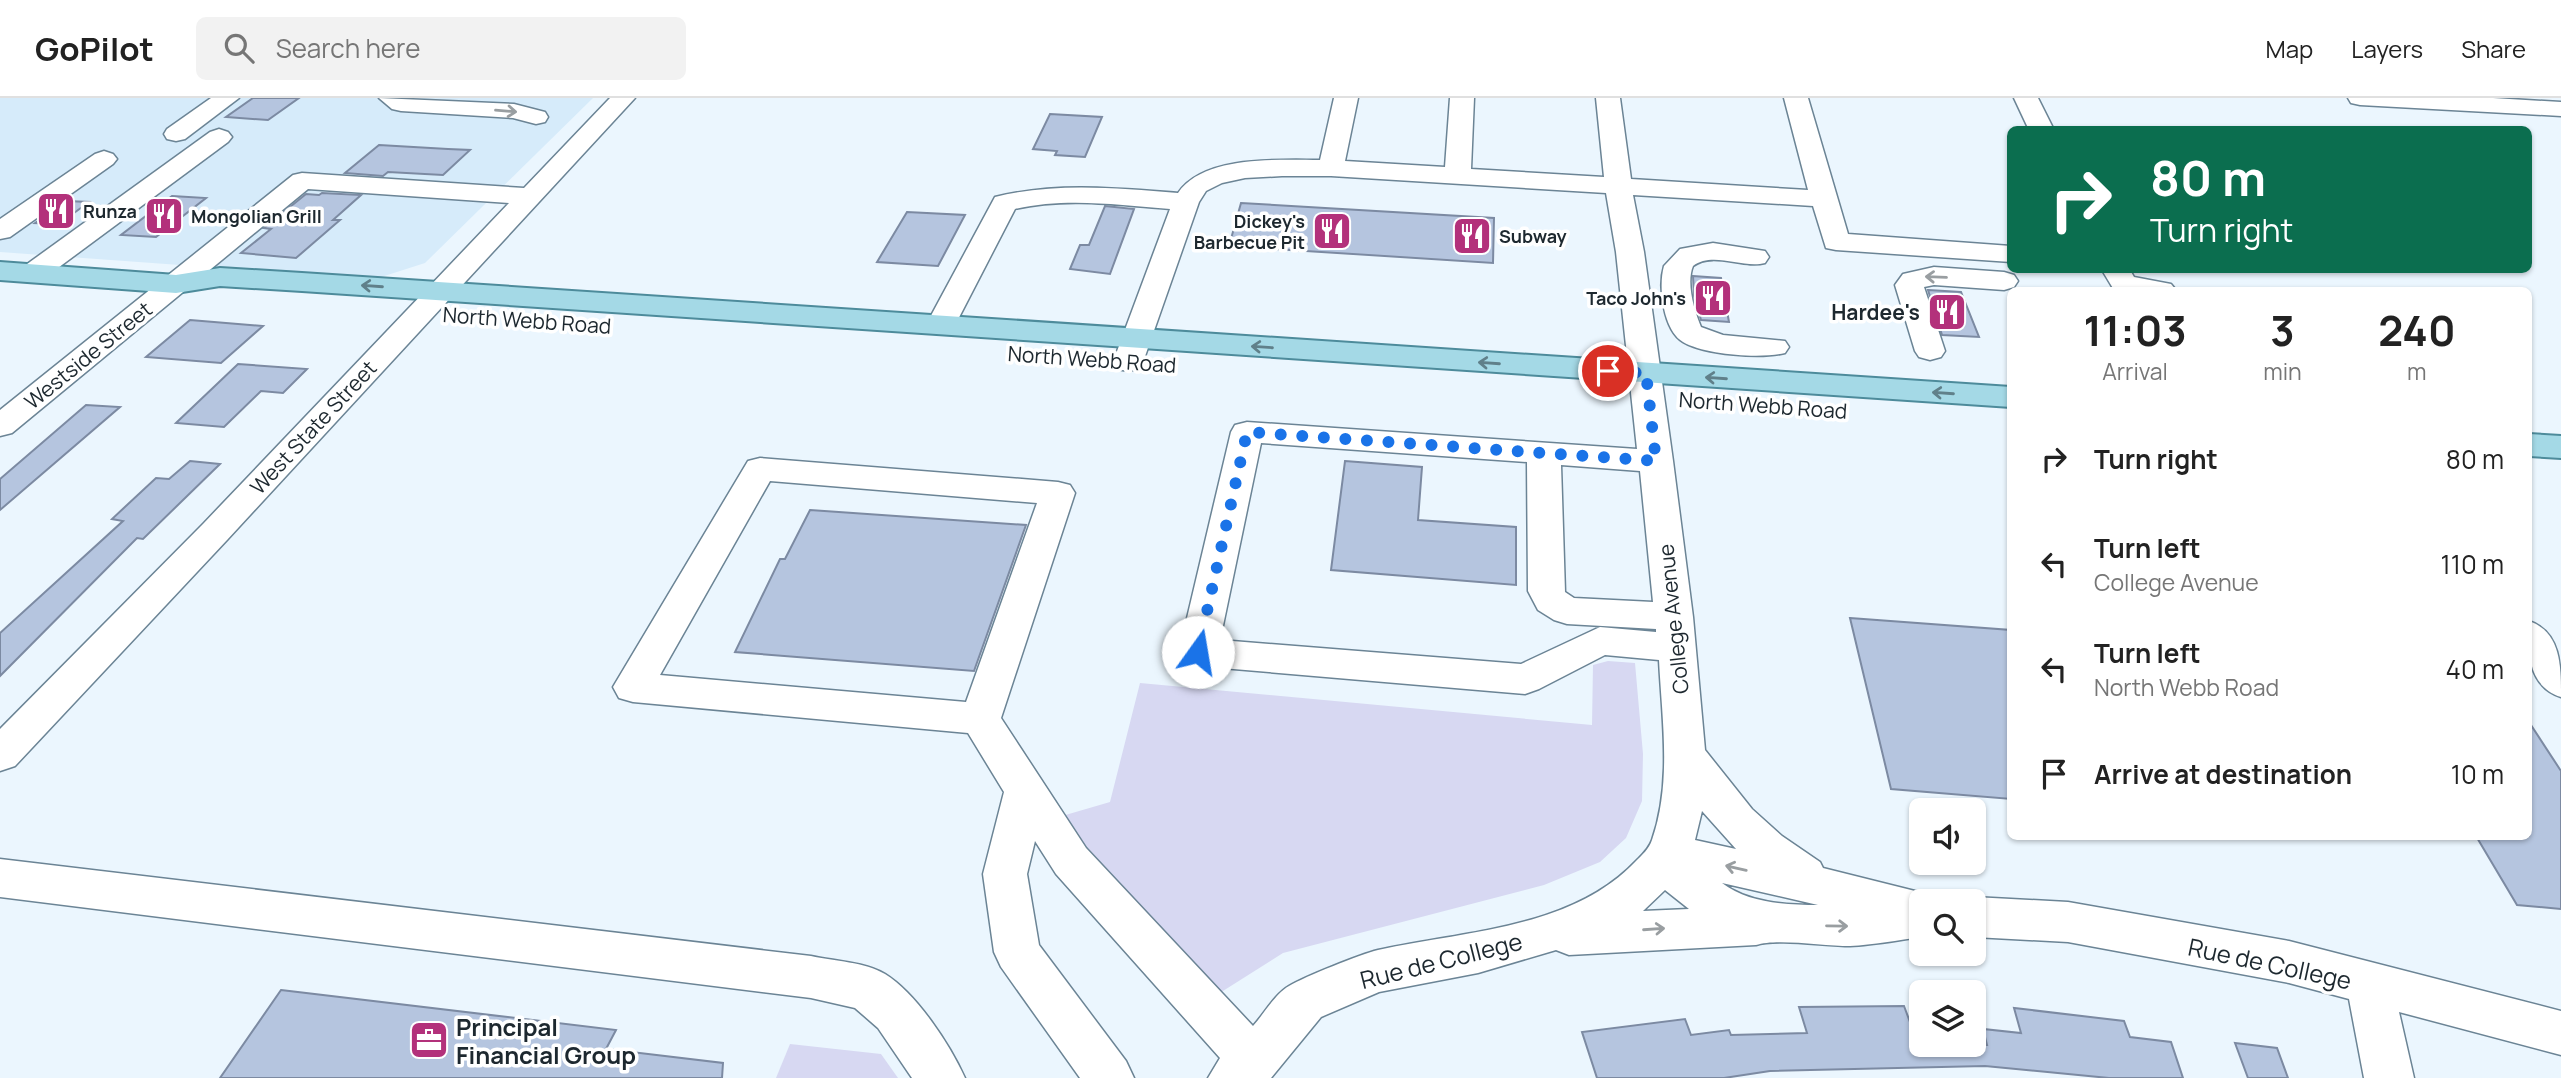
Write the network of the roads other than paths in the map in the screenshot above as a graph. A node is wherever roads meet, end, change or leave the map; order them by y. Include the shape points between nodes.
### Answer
1 (227, 98) edge
2 (623, 98) edge
3 (1346, 98) edge
4 (1462, 98) edge
5 (1608, 98) edge
6 (1796, 98) edge
7 (2026, 98) edge
8 (2360, 98) edge
9 (405, 100) edge
10 (2561, 109) edge
11 (536, 117) dead end
12 (2040, 126) edge
13 (104, 159) dead end
14 (1331, 168) junction
15 (1458, 176) junction
16 (1617, 186) junction
17 (529, 196) junction
18 (1824, 199) junction
19 (1186, 202) junction
20 (0, 231) edge
21 (1755, 257) dead end
22 (2007, 267) edge
23 (0, 271) edge
24 (33, 273) junction
25 (176, 284) junction
26 (430, 301) junction
27 (941, 325) junction
28 (1774, 347) dead end
29 (1132, 350) junction
30 (1930, 351) dead end
31 (1647, 385) junction
32 (2007, 397) edge
33 (2007, 422) edge
34 (0, 426) edge
35 (2532, 445) edge
36 (2561, 447) edge
37 (1544, 453) junction
38 (1656, 461) junction
39 (1675, 633) junction
40 (2532, 639) edge
41 (2561, 682) edge
42 (979, 719) junction
43 (1685, 754) junction
44 (0, 755) edge
45 (1026, 790) junction
46 (1663, 862) junction
47 (0, 878) edge
48 (1826, 888) junction
49 (1909, 908) edge
50 (1986, 918) edge
51 (1909, 919) edge
52 (1788, 924) junction
53 (1537, 937) junction
54 (2370, 985) junction
55 (2561, 1033) edge
56 (1244, 1070) edge
57 (940, 1078) edge
58 (1109, 1078) edge
59 (2389, 1078) edge

1 - 24 street via 176,134 219,137
2 - 17 street, West State Street
3 - 14 street
4 - 15 street
5 - 16 street, College Avenue
6 - 18 street
7 - 12 street
8 - 10 street
9 -> 11 street
13 - 20 street
14 - 15 street
14 - 19 street via 1258,168 1219,177 1198,184
15 - 16 street
16 - 18 street
16 - 31 street, College Avenue
17 - 25 street, Westside Street via 302,181
17 - 26 street, West State Street
18 - 22 street via 1836,242
19 - 27 street via 1063,194 1004,203
19 - 29 street
21 - 28 street via 1704,252 1679,263 1676,273 1684,328 1691,336 1711,342
22 -> 30 street via 1913,279 1911,294
23 - 24 main road, North Webb Road
24 - 25 main road, North Webb Road
25 - 26 main road, North Webb Road via 218,297
25 - 34 street, Westside Street
26 - 27 main road, North Webb Road
26 - 29 main road, North Webb Road
26 - 44 street, West State Street
27 - 29 main road, North Webb Road
29 - 31 main road, North Webb Road
32 -> 31 main road, North Webb Road
31 - 33 main road, North Webb Road
31 - 38 street, College Avenue
35 - 36 main road
37 - 38 street
37 - 39 street via 1546,591 1551,601 1566,611
37 - 39 street via 1247,432 1198,652 1525,679 1600,641
38 - 39 street, College Avenue
39 - 43 street, College Avenue
40 - 41 street
42 - 42 street via 897,711 633,687 760,469 1058,493
42 - 45 street
43 - 46 street, College Avenue via 1682,812
43 - 48 street via 1730,817 1770,854
45 - 56 street via 1071,861
45 - 58 street via 1005,874 1017,952
48 -> 46 street via 1696,858
46 - 52 street via 1716,904
46 - 53 street, Rue de College via 1625,899 1590,918
47 - 57 street via 811,977 868,989 895,1012
48 - 49 street
50 - 54 street, Rue de College via 2068,922 2289,962
52 -> 51 street via 1852,926
53 -> 52 street
53 - 56 street, Rue de College via 1375,972 1304,1002
54 - 55 street, Rue de College
54 - 59 street

